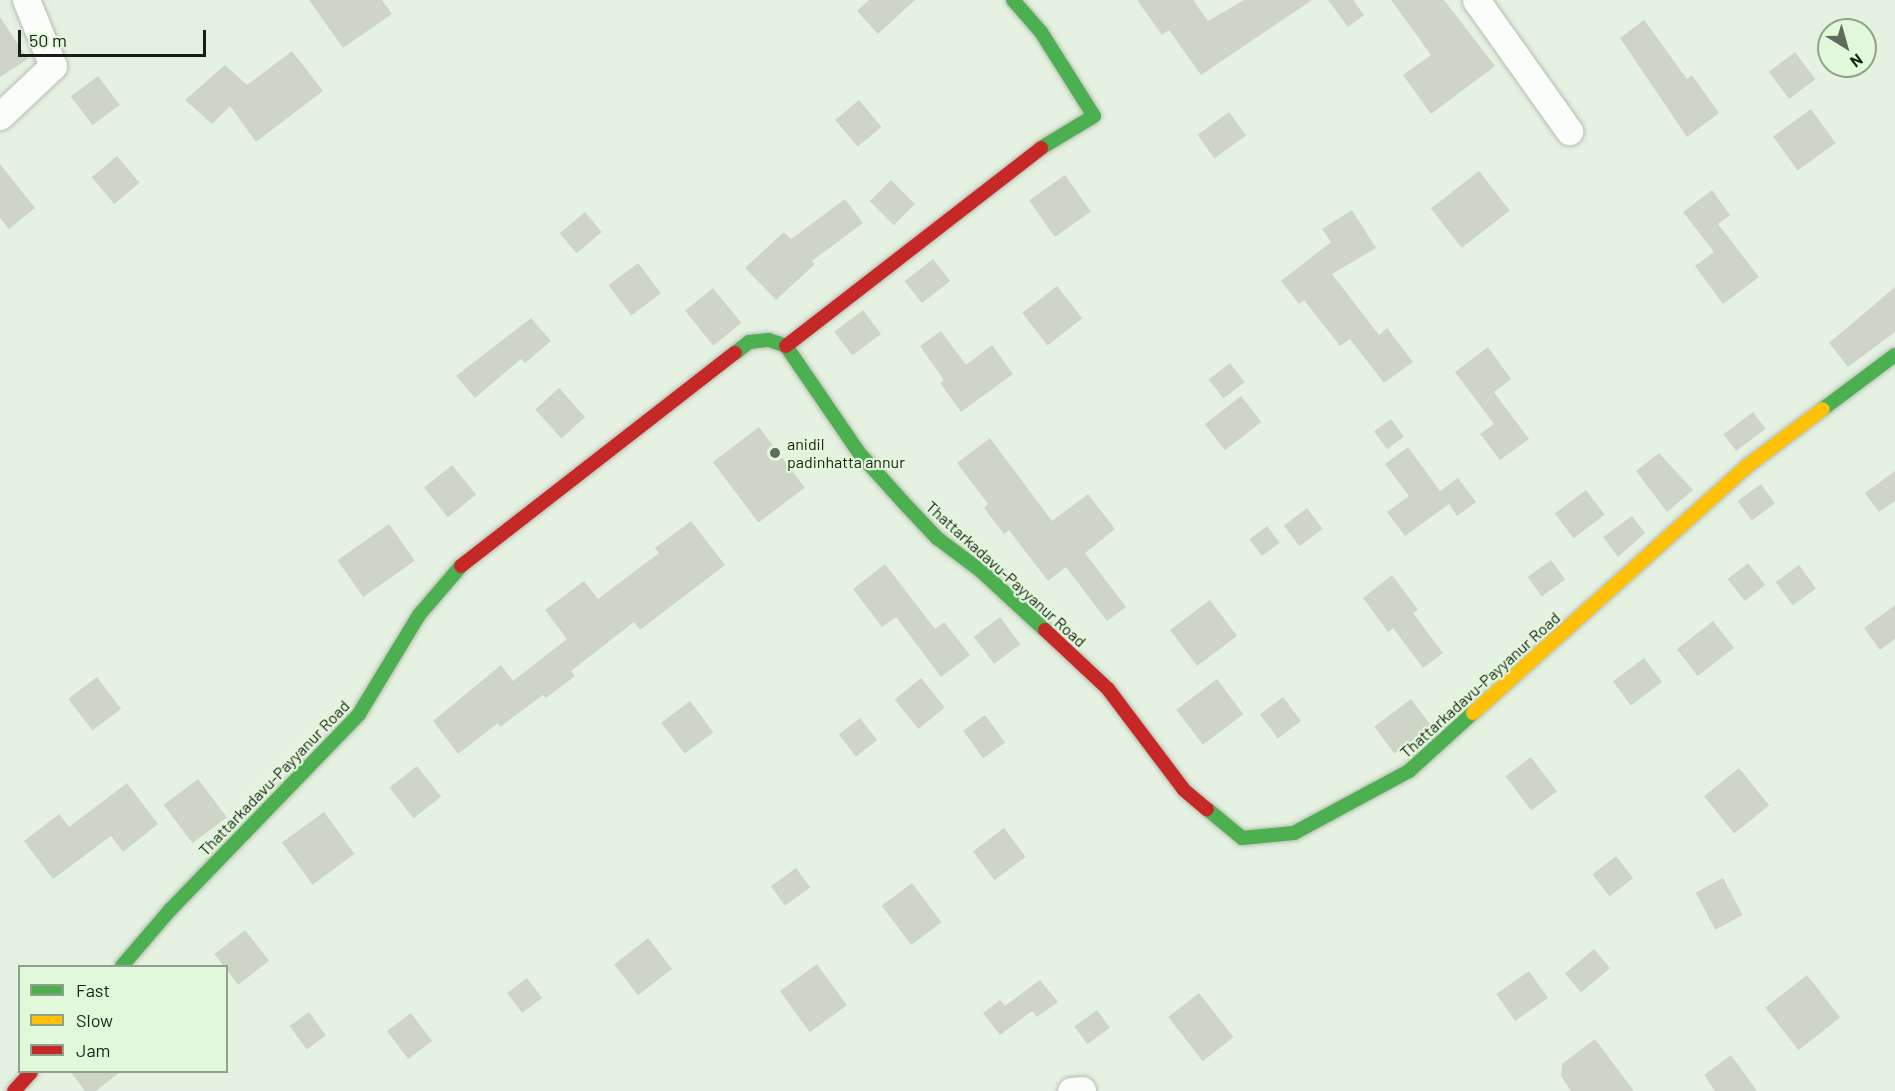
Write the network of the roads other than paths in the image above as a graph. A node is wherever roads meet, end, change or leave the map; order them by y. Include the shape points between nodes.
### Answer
1 (26, 0) edge
2 (1013, 0) edge
3 (1476, 0) edge
4 (0, 116) edge
5 (1569, 131) dead end
6 (786, 346) junction
7 (1895, 355) edge
8 (123, 965) edge
9 (29, 1073) edge
10 (14, 1091) edge

1 - 4 street via 53,66
2 - 6 main road via 1041,32 1094,116 1036,151
3 - 5 street
6 - 7 main road, Thattarkadavu-Payyanur Road via 860,454 903,502 938,538 981,571 1108,689 1184,790 1242,838 1294,833 1409,771 1746,467
6 - 8 main road, Thattarkadavu-Payyanur Road via 769,340 749,342 460,567 419,615 359,714 170,910
9 - 10 main road

